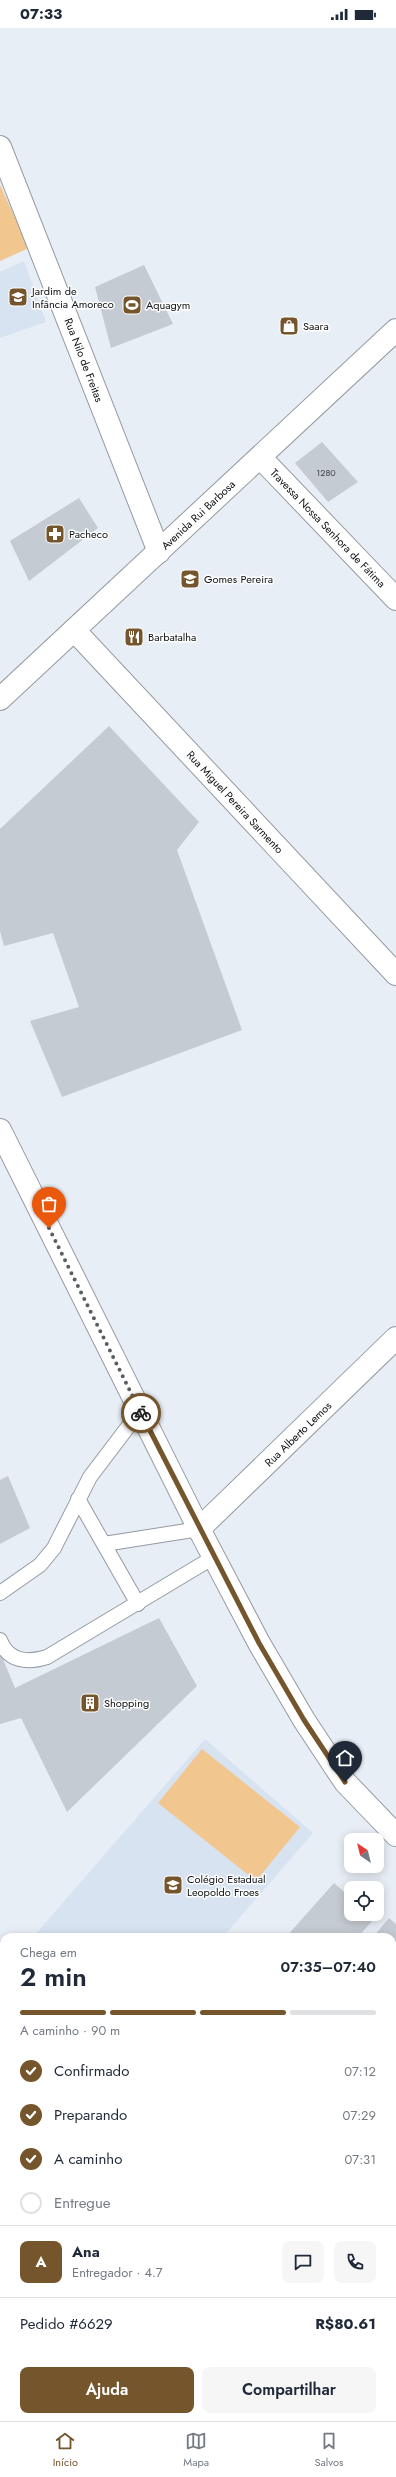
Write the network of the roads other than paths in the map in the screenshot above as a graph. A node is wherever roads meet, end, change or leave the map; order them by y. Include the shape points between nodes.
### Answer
1 (0, 147) edge
2 (396, 330) edge
3 (260, 457) junction
4 (159, 552) junction
5 (396, 598) edge
6 (74, 630) junction
7 (0, 699) edge
8 (396, 974) edge
9 (0, 1130) edge
10 (396, 1338) edge
11 (140, 1411) junction
12 (78, 1499) junction
13 (199, 1529) junction
14 (104, 1544) junction
15 (214, 1557) junction
16 (0, 1593) edge
17 (138, 1604) junction
18 (0, 1640) edge
19 (396, 1835) edge

1 - 4 street, Rua Nilo de Freitas
2 - 3 street, Avenida Rui Barbosa
3 - 4 street, Avenida Rui Barbosa
3 - 5 street, Travessa Nossa Senhora de Fátima
4 - 6 street, Avenida Rui Barbosa
6 - 7 street, Avenida Rui Barbosa
6 - 8 street, Rua Miguel Pereira Sarmento
9 - 11 street
10 - 13 street, Rua Alberto Lemos
11 - 12 lane via 90,1477
11 - 13 street
12 - 14 lane
12 - 16 lane via 54,1548 40,1565
13 - 14 lane
13 - 15 street
14 - 17 lane
15 - 17 lane
15 - 19 street via 259,1643 304,1720 345,1782
17 - 18 lane via 47,1658 30,1662 12,1657

